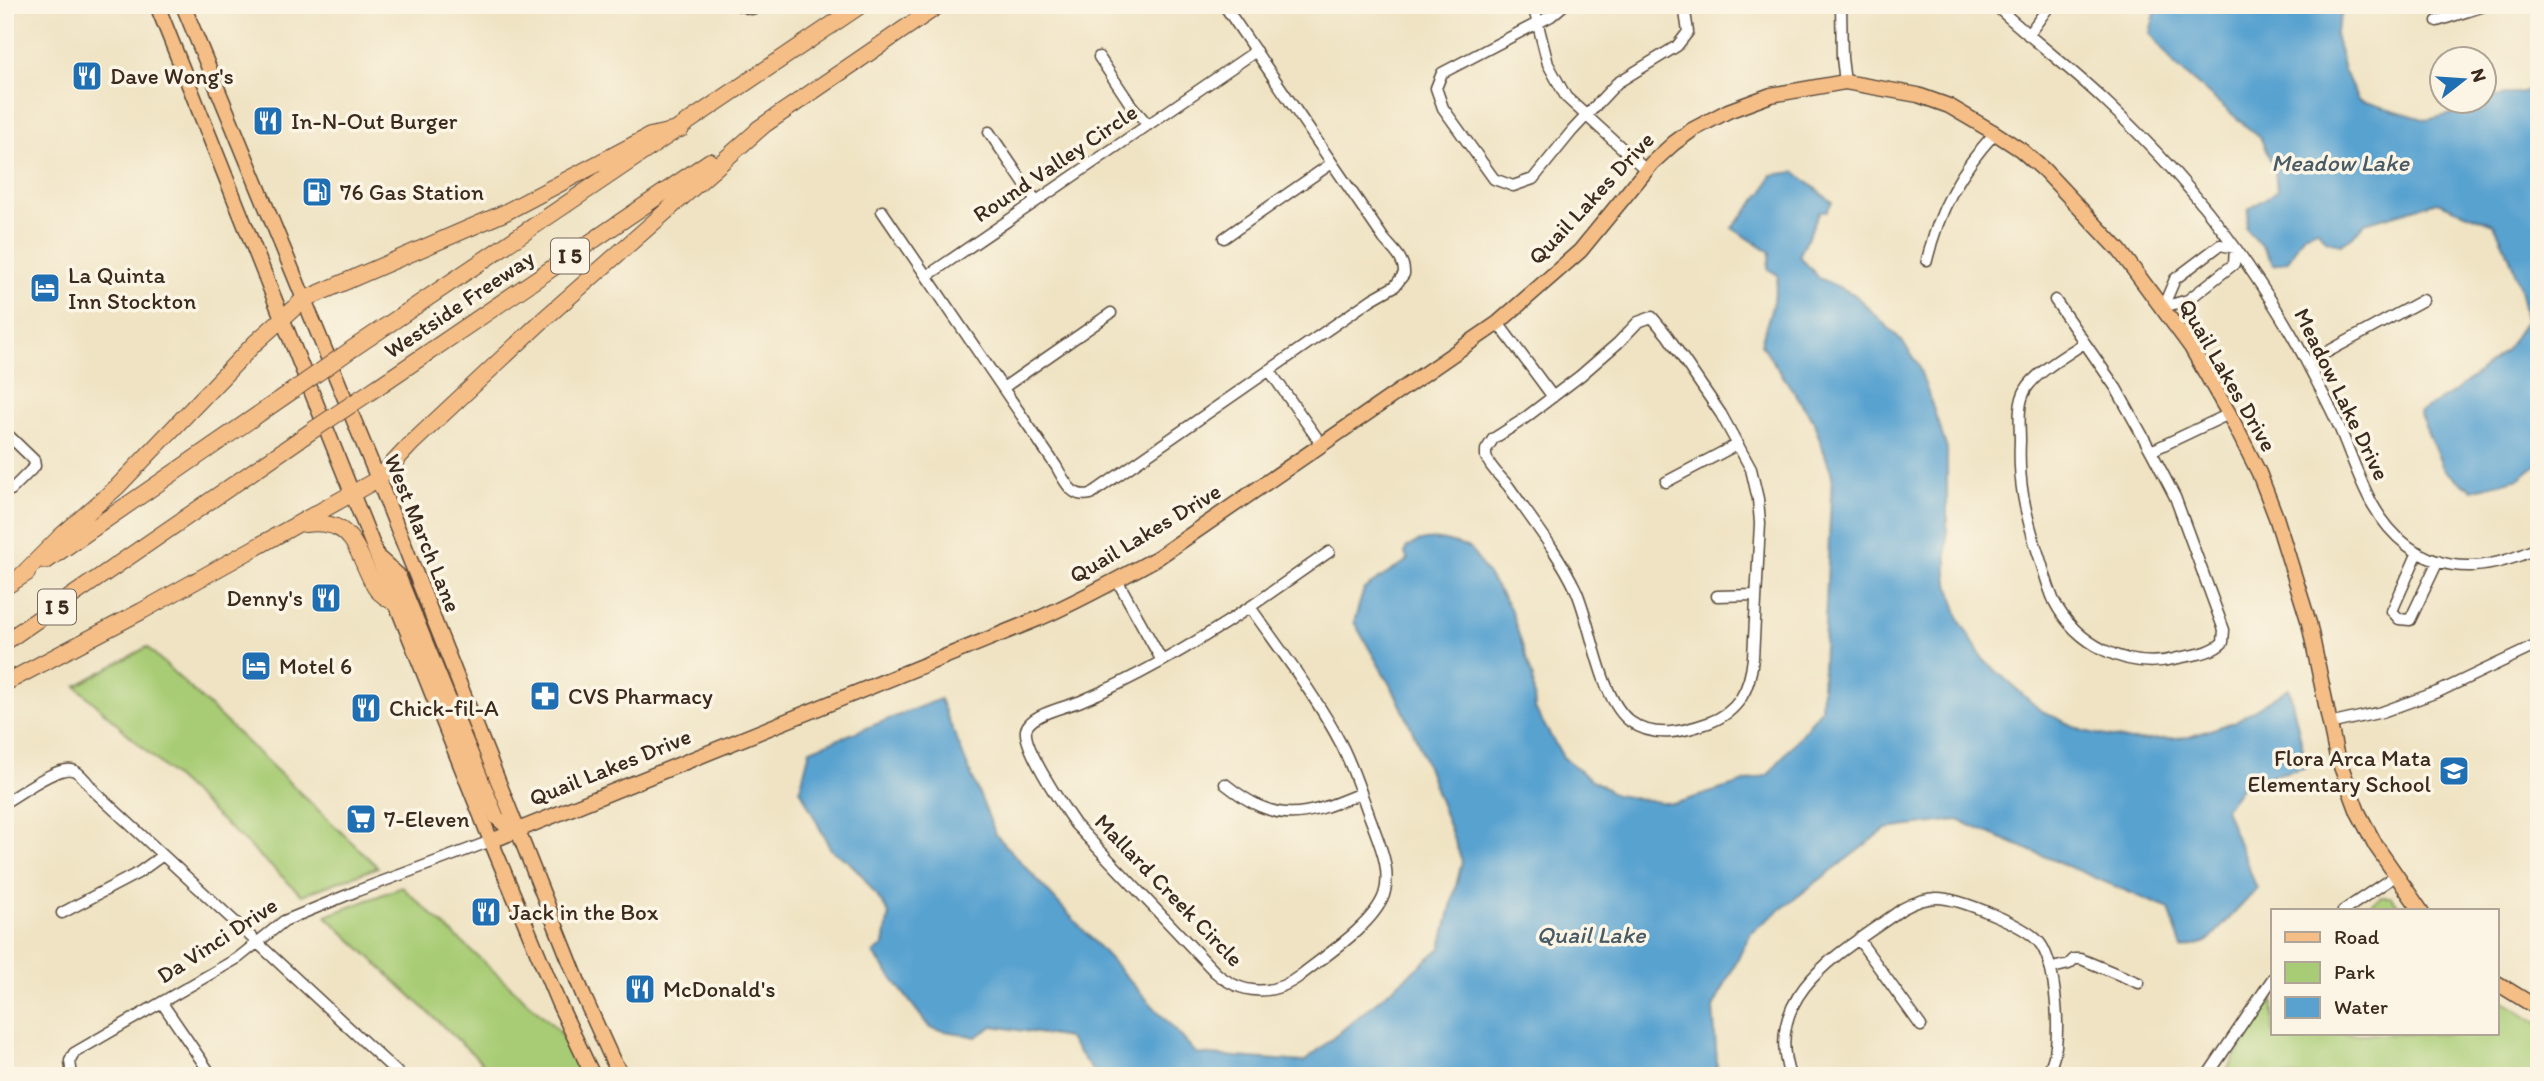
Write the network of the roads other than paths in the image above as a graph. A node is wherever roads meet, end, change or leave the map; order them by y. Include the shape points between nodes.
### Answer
1 (157, 5) edge
2 (183, 5) edge
3 (738, 5) edge
4 (765, 5) edge
5 (861, 5) edge
6 (939, 5) edge
7 (1224, 5) edge
8 (1533, 5) edge
9 (1564, 5) edge
10 (1681, 5) edge
11 (1841, 5) edge
12 (1995, 5) edge
13 (2050, 5) edge
14 (2487, 5) edge
15 (2437, 21) dead end
16 (1539, 23) junction
17 (2028, 35) junction
18 (1256, 51) junction
19 (1099, 57) dead end
20 (1845, 82) junction
21 (1586, 117) junction
22 (764, 125) junction
23 (1148, 125) junction
24 (681, 129) junction
25 (989, 132) dead end
26 (1994, 133) junction
27 (1332, 163) junction
28 (1646, 170) junction
29 (1036, 201) junction
30 (882, 211) dead end
31 (1224, 238) dead end
32 (2235, 248) junction
33 (1927, 260) dead end
34 (927, 276) junction
35 (303, 300) junction
36 (2055, 300) dead end
37 (2423, 300) dead end
38 (2163, 307) junction
39 (1111, 313) dead end
40 (281, 318) junction
41 (1498, 323) junction
42 (2084, 343) junction
43 (2307, 363) junction
44 (1269, 370) junction
45 (1003, 388) junction
46 (1553, 397) junction
47 (2229, 414) junction
48 (5, 432) edge
49 (1738, 444) junction
50 (1322, 445) junction
51 (2151, 451) junction
52 (378, 479) junction
53 (1666, 482) dead end
54 (11, 490) dead end
55 (351, 495) junction
56 (299, 525) junction
57 (67, 540) junction
58 (2539, 547) edge
59 (1329, 552) dead end
60 (2418, 552) junction
61 (376, 556) junction
62 (2438, 561) junction
63 (1117, 580) junction
64 (5, 587) edge
65 (1756, 595) junction
66 (1717, 596) dead end
67 (396, 604) junction
68 (1250, 607) junction
69 (5, 642) edge
70 (2539, 644) edge
71 (1161, 661) junction
72 (5, 683) edge
73 (2329, 724) junction
74 (1225, 785) dead end
75 (1361, 793) junction
76 (5, 802) edge
77 (517, 829) junction
78 (491, 841) junction
79 (163, 855) junction
80 (2395, 876) junction
81 (2346, 909) edge
82 (2420, 909) edge
83 (62, 913) dead end
84 (1859, 940) junction
85 (257, 942) junction
86 (2052, 968) junction
87 (2271, 981) edge
88 (2498, 983) edge
89 (2139, 984) dead end
90 (162, 1003) junction
91 (2539, 1009) edge
92 (1921, 1026) dead end
93 (72, 1076) edge
94 (212, 1076) edge
95 (401, 1076) edge
96 (593, 1076) edge
97 (623, 1076) edge
98 (1790, 1076) edge
99 (2045, 1076) edge
100 (2207, 1076) edge

1 - 40 main road
2 - 35 main road, West March Lane
3 - 4 street via 751,9
5 - 24 highway, Westside Freeway / I 5
6 - 22 highway, Westside Freeway / I 5
7 - 18 street
8 - 16 street
9 - 16 street
10 - 21 street via 1688,32 1677,46 1617,83
11 - 20 street
12 - 17 street, Meadow Lake Drive
13 - 17 street
14 - 15 street
16 - 21 street via 1548,64 1566,97
16 - 21 street via 1442,73 1436,88 1443,108 1494,179 1513,186 1533,178
17 - 32 street, Meadow Lake Drive via 2142,137
18 - 23 street, Round Valley Circle
18 - 27 street
19 - 23 street
20 - 26 main road, Quail Lakes Drive via 1918,95 1949,106
20 - 28 main road, Quail Lakes Drive via 1771,95 1728,111 1674,143
21 - 28 street
22 - 52 highway via 543,320
22 - 69 highway, Westside Freeway / I 5, bridge
23 - 29 street, Round Valley Circle
24 - 35 highway via 650,136 505,213
24 - 57 highway, Westside Freeway / I 5, bridge
25 - 29 street
26 - 33 street via 1951,192
26 - 38 main road, Quail Lakes Drive via 2021,150 2082,208
27 - 31 street
27 - 44 street via 1404,264 1404,274 1395,286
28 - 41 main road, Quail Lakes Drive via 1580,251
29 - 34 street, Round Valley Circle
30 - 34 street
32 - 38 street via 2234,264 2188,300
32 - 38 street via 2220,245 2175,279
32 - 43 street, Meadow Lake Drive
34 - 45 street
35 - 40 highway
35 - 52 main road, West March Lane
36 - 42 street
37 - 43 street
38 - 47 main road, Quail Lakes Drive
39 - 45 street
40 - 55 main road
40 - 57 highway
41 - 46 street
41 - 50 main road, Quail Lakes Drive
42 - 51 street
42 - 51 street via 2031,383 2023,396 2020,486 2026,516 2050,590 2068,621 2097,647 2148,661 2214,650 2225,635 2175,497
43 - 60 street, Meadow Lake Drive via 2374,510 2395,535
44 - 45 street via 1087,495 1069,488
44 - 50 street
46 - 49 street via 1638,322 1652,317
46 - 65 street via 1493,439 1486,457 1568,576 1583,608 1611,698 1623,716 1663,733 1727,714 1750,683
47 - 51 street
47 - 73 main road, Quail Lakes Drive via 2259,473 2292,562
48 - 54 street via 35,466
49 - 53 street
49 - 65 street via 1751,469 1758,499
50 - 63 main road, Quail Lakes Drive via 1157,558
52 - 55 highway
52 - 77 main road, West March Lane
55 - 56 highway
55 - 61 main road
56 - 67 highway via 321,523 348,535 376,590
56 - 72 highway
57 - 64 highway, Westside Freeway / I 5
58 - 62 street, Meadow Lake Drive via 2492,565
59 - 68 street, Mallard Creek Circle
60 - 62 street, Meadow Lake Drive
60 - 62 street via 2392,611 2399,619 2410,621
61 - 67 main road
61 - 77 main road via 398,575 497,818
63 - 71 street
63 - 77 main road, Quail Lakes Drive via 1040,618
65 - 66 street
67 - 78 main road
68 - 71 street, Mallard Creek Circle
68 - 75 street, Mallard Creek Circle via 1326,717
70 - 73 street via 2440,691 2382,712
71 - 75 street, Mallard Creek Circle via 1102,692 1034,718 1027,725 1026,737 1056,798 1075,824 1232,985 1268,991 1284,986 1377,908 1386,886 1386,864
73 - 80 main road, Quail Lakes Drive via 2358,812
74 - 75 street via 1254,805 1284,813 1315,810
76 - 79 street via 58,770 78,773
77 - 78 main road, Da Vinci Drive
77 - 97 main road, West March Lane via 584,998
78 - 85 street, Da Vinci Drive via 299,914
78 - 96 main road
79 - 83 street
79 - 85 street
80 - 81 street
80 - 82 main road, Quail Lakes Drive
84 - 86 street via 1910,904 1947,899 2028,931 2041,943
84 - 92 street
84 - 98 street via 1819,970 1797,995 1785,1030
85 - 90 street, Da Vinci Drive
85 - 95 street
86 - 89 street via 2081,959
86 - 99 street via 2056,1045
87 - 100 street
88 - 91 main road
90 - 93 street, Da Vinci Drive via 74,1053
90 - 94 street

